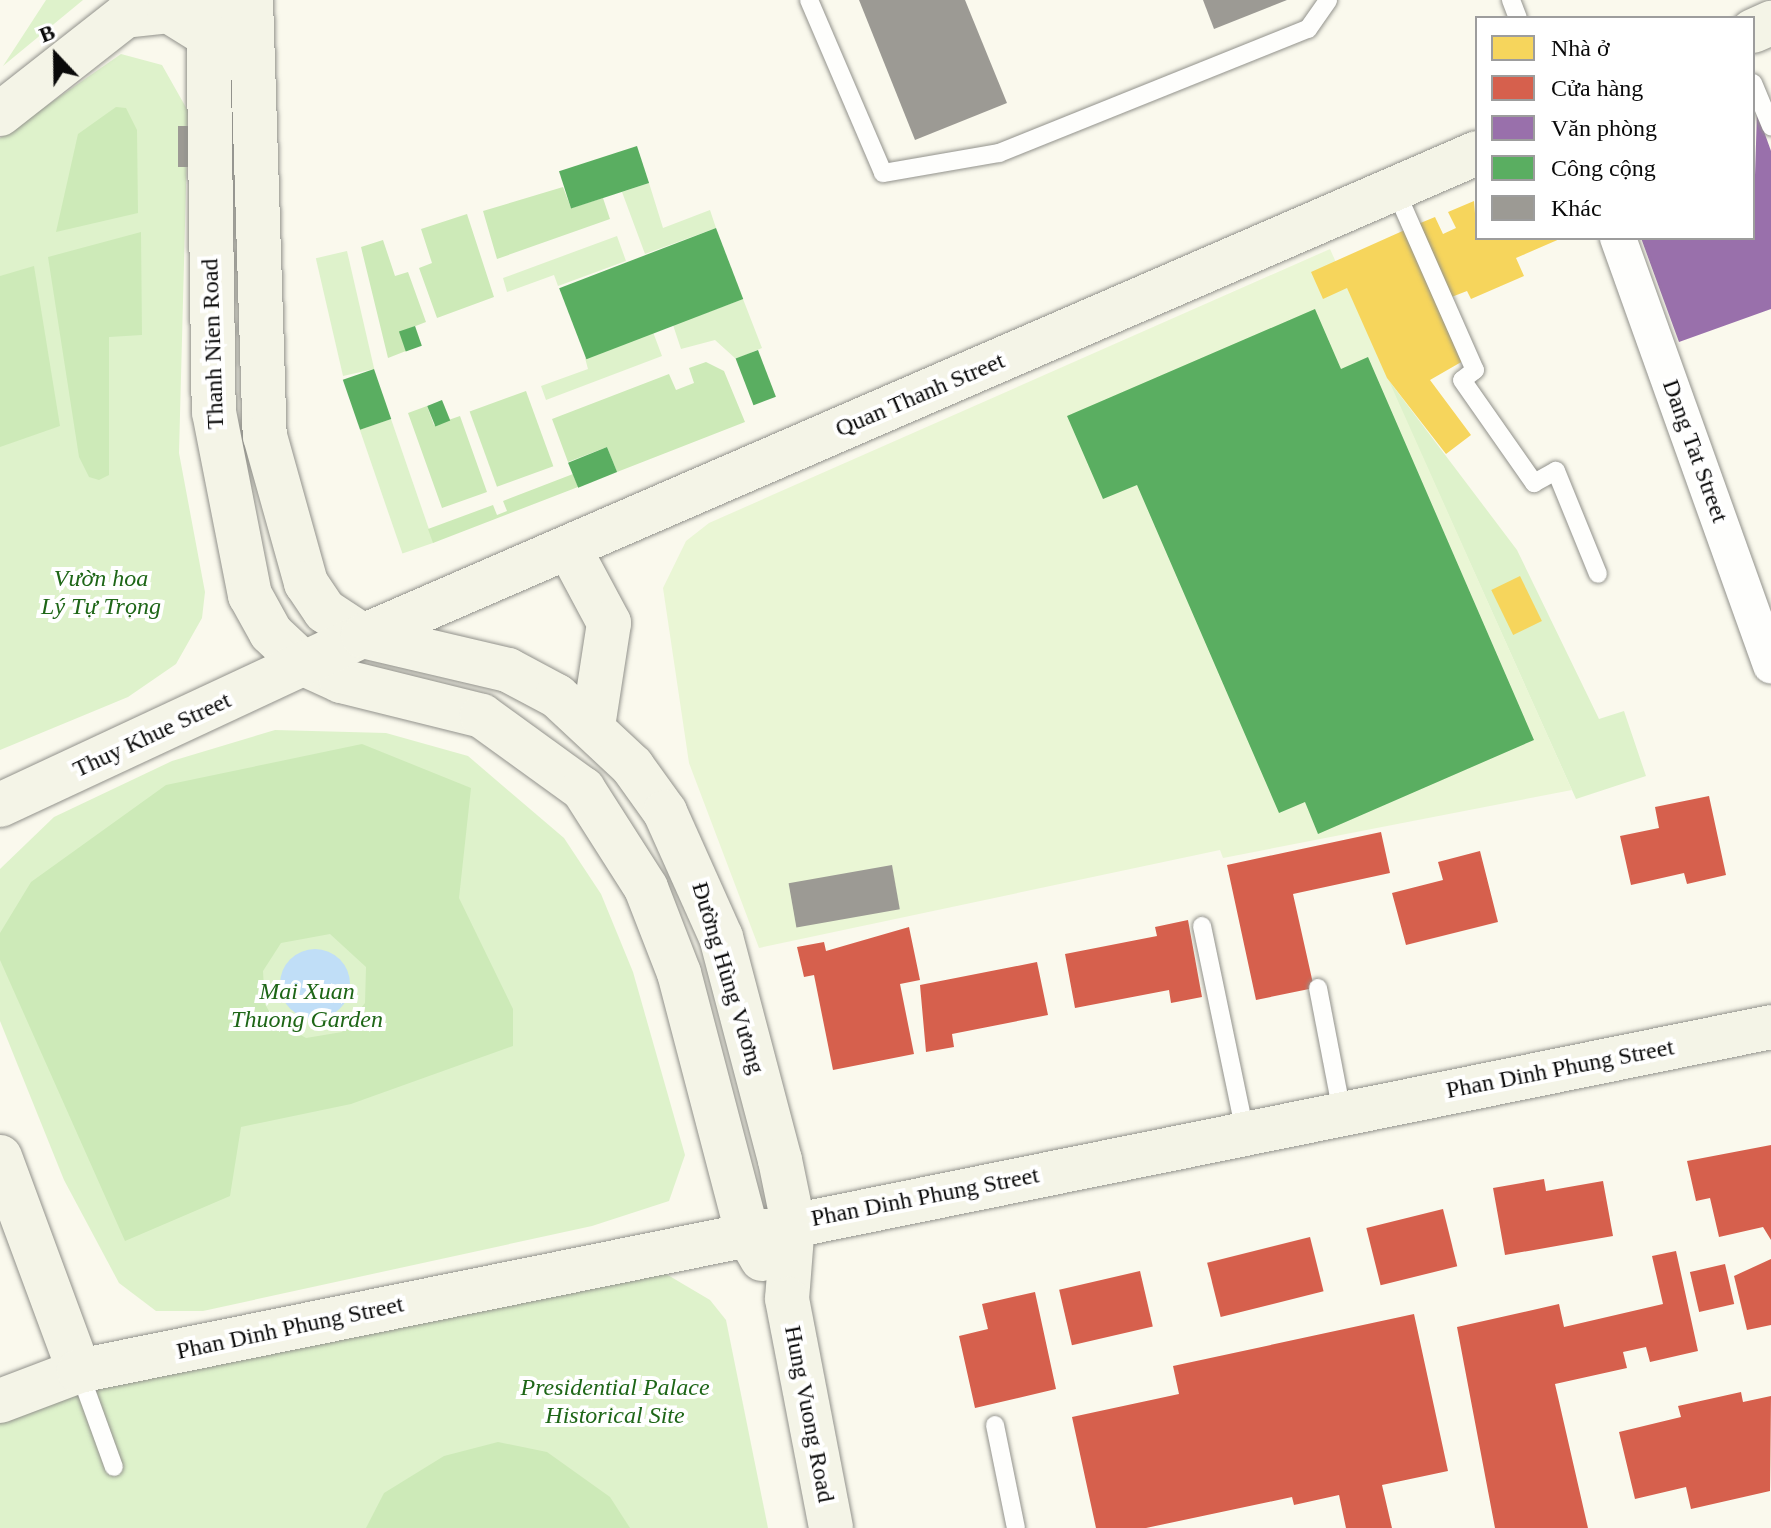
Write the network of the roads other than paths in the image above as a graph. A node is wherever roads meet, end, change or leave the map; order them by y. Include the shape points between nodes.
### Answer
1 (251, 0) edge
2 (809, 0) edge
3 (1328, 0) edge
4 (208, 18) edge
5 (1755, 88) edge
6 (0, 114) edge
7 (1771, 126) edge
8 (1475, 154) edge
9 (1395, 189) junction
10 (1619, 240) edge
11 (569, 548) junction
12 (1598, 574) dead end
13 (363, 636) junction
14 (304, 664) junction
15 (1771, 665) edge
16 (593, 726) junction
17 (0, 805) edge
18 (1202, 926) dead end
19 (1318, 988) dead end
20 (1771, 1027) edge
21 (1342, 1113) junction
22 (1245, 1132) junction
23 (0, 1157) edge
24 (793, 1223) junction
25 (747, 1233) junction
26 (787, 1299) junction
27 (79, 1371) junction
28 (0, 1401) edge
29 (995, 1425) dead end
30 (114, 1467) dead end
31 (831, 1528) edge
32 (1016, 1528) edge

1 - 13 main road, Thanh Nien Road via 265,436 306,583 325,611
2 - 3 lane via 883,173 999,153 1308,29
4 - 6 main road via 169,11 125,16
4 - 14 main road, Thanh Nien Road via 218,460 250,595 271,633
5 - 7 lane
8 - 9 main road, Quan Thanh Street
9 - 11 main road, Quan Thanh Street
9 - 12 lane via 1475,370 1462,380 1534,483 1556,471
10 - 15 street, Dang Tat Street
11 - 13 main road, Quan Thanh Street
11 - 16 main road via 609,623
13 - 14 main road, Thuy Khue Street
13 - 16 main road, Đường Hùng Vương via 508,670
14 - 17 main road, Thuy Khue Street
14 - 25 main road, Đường Hùng Vương via 341,681 482,716 583,789 646,888 679,973
16 - 24 main road, Đường Hùng Vương via 665,812 693,868 746,1023
18 - 22 lane
19 - 21 lane
20 - 21 main road, Phan Dinh Phung Street
21 - 22 main road, Phan Dinh Phung Street
22 - 24 main road, Phan Dinh Phung Street
23 - 27 main road
24 - 25 main road, Phan Dinh Phung Street
24 - 26 main road, Hung Vuong Road
25 - 26 main road, Hung Vuong Road
25 - 27 main road, Phan Dinh Phung Street
26 - 31 main road, Hung Vuong Road
27 - 28 main road, Phan Dinh Phung Street
27 - 30 lane
29 - 32 lane

